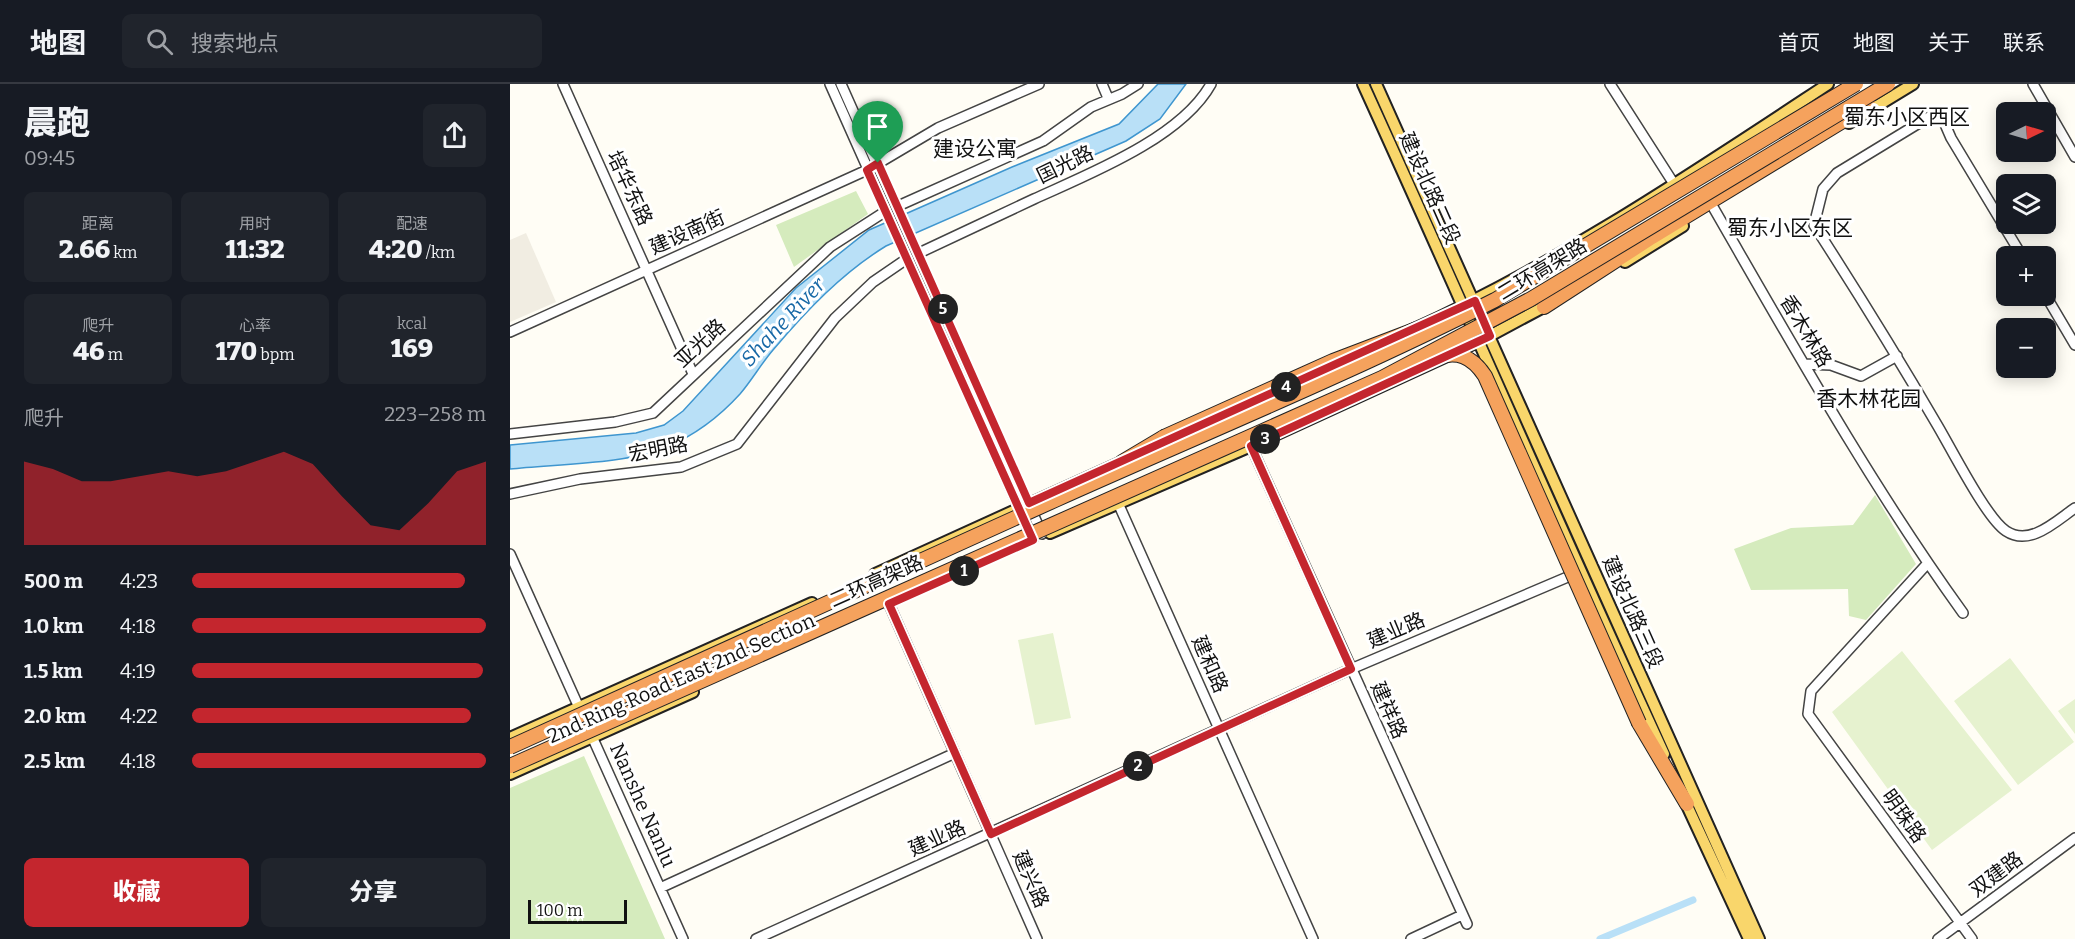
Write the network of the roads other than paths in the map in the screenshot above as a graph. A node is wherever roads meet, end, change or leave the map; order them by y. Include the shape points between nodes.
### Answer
1 (563, 84) edge
2 (830, 84) edge
3 (841, 84) edge
4 (1039, 84) edge
5 (1102, 84) edge
6 (1138, 84) edge
7 (1211, 84) edge
8 (1364, 84) edge
9 (1376, 84) edge
10 (1610, 84) edge
11 (1828, 84) edge
12 (1856, 84) edge
13 (1913, 84) edge
14 (2033, 84) edge
15 (1885, 86) edge
16 (1108, 98) junction
17 (2075, 157) edge
18 (878, 163) junction
19 (867, 170) junction
20 (1674, 184) junction
21 (1713, 207) junction
22 (899, 209) junction
23 (888, 214) junction
24 (2016, 246) edge
25 (919, 253) junction
26 (908, 258) junction
27 (648, 269) junction
28 (1475, 301) junction
29 (1489, 303) junction
30 (1464, 306) junction
31 (2052, 306) edge
32 (1544, 307) junction
33 (510, 332) edge
34 (1485, 338) junction
35 (2075, 345) edge
36 (1897, 356) junction
37 (1804, 364) junction
38 (693, 374) junction
39 (1382, 378) junction
40 (510, 434) edge
41 (1251, 446) junction
42 (1122, 462) junction
43 (510, 494) edge
44 (1118, 503) junction
45 (1024, 506) junction
46 (2075, 508) edge
47 (1038, 538) junction
48 (510, 554) edge
49 (1927, 564) junction
50 (1594, 567) junction
51 (1579, 572) junction
52 (519, 575) junction
53 (510, 579) edge
54 (889, 604) junction
55 (1963, 613) dead end
56 (1351, 669) junction
57 (579, 707) junction
58 (1219, 729) junction
59 (593, 737) junction
60 (510, 738) edge
61 (510, 747) edge
62 (956, 753) junction
63 (510, 766) edge
64 (510, 774) edge
65 (1687, 804) junction
66 (991, 834) junction
67 (2075, 838) edge
68 (660, 888) junction
69 (1961, 923) junction
70 (683, 939) edge
71 (756, 939) edge
72 (1037, 939) edge
73 (1313, 939) edge
74 (1411, 939) edge
75 (1749, 939) edge
76 (1759, 939) edge
77 (1938, 939) edge
78 (1972, 939) edge

1 - 27 street, 培华东路
2 - 19 street
3 - 18 street
4 - 18 street, 建设南街 via 951,122
5 - 16 street
6 - 16 street
7 - 25 street, 国光路 via 1185,117 1157,137
8 - 30 main road, 建设北路二段
9 - 28 main road, 建设北路二段
10 - 20 street
11 - 20 main road, 2nd Ring Road East 2nd Section
12 - 29 highway, 二环高架路, bridge
13 - 21 main road, 2nd Ring Road East 2nd Section
14 - 17 street
15 - 32 highway, bridge via 1851,116
15 - 39 highway, 二环高架路, bridge via 1531,300
16 - 22 street via 1043,141
18 - 19 street, 建设南街
18 - 22 street
19 - 23 street
19 - 27 street, 建设南街
20 - 28 main road, 2nd Ring Road East 2nd Section
21 - 32 main road, 2nd Ring Road East 2nd Section via 1585,288
21 - 37 street, 香木林路
22 - 25 street
23 - 26 street
23 - 38 street, 亚光路 via 830,248
24 - 36 street via 1941,115 1929,117 1837,173 1823,189 1814,225
25 - 45 street
26 - 43 street, 宏明路 via 873,282 835,318 737,444 681,467 580,479
26 - 45 street
27 - 33 street, 建设南街
27 - 38 street, 培华东路
28 - 30 main road, 2nd Ring Road East 2nd Section
28 - 34 main road, 建设北路三段
29 - 42 highway, bridge via 1333,361 1164,437
29 - 61 highway, 二环高架路, bridge
30 - 34 main road, 建设北路三段
30 - 42 main road, 2nd Ring Road East 2nd Section
31 - 35 street
32 - 34 main road, 2nd Ring Road East 2nd Section
34 - 41 main road, 2nd Ring Road East 2nd Section
34 - 50 main road, 建设北路三段
34 - 51 main road, 建设北路三段
36 - 37 street via 1861,376 1831,365
36 - 46 street via 1983,503 2006,531 2026,536 2040,532
37 - 49 street, 香木林路
38 - 40 street, 亚光路 via 663,405 643,417
39 - 63 highway, 二环高架路, bridge
39 - 65 highway, bridge via 1449,354 1463,355 1479,367 1639,723
41 - 44 main road, 2nd Ring Road East 2nd Section
41 - 56 street, 建祥路
42 - 45 main road, 2nd Ring Road East 2nd Section
44 - 47 main road, 2nd Ring Road East 2nd Section
44 - 58 street, 建和路
45 - 47 street
45 - 57 main road, 2nd Ring Road East 2nd Section
47 - 54 main road, 2nd Ring Road East 2nd Section
48 - 52 street, Nanshe Nanlu
49 - 55 street, 香木林路
49 - 69 street, 明珠路 via 1810,691 1808,714
50 - 51 street, 建业路
50 - 76 main road, 建设北路三段
51 - 56 street, 建业路
51 - 65 main road, 建设北路三段
52 - 53 street
52 - 57 street, Nanshe Nanlu
54 - 59 main road, 2nd Ring Road East 2nd Section
54 - 62 street, 建兴路
56 - 58 street, 建业路
56 - 74 street, 建祥路 via 1464,919
57 - 59 street, Nanshe Nanlu
57 - 60 main road, 2nd Ring Road East 2nd Section
58 - 66 street, 建业路
58 - 73 street, 建和路
59 - 64 main road, 2nd Ring Road East 2nd Section
59 - 68 street, Nanshe Nanlu
62 - 66 street, 建兴路
62 - 68 street
65 - 75 main road, 建设北路三段
66 - 71 street, 建业路
66 - 72 street, 建兴路
67 - 69 street, 双建路
68 - 70 street, Nanshe Nanlu
69 - 77 street, 双建路
69 - 78 street, 明珠路

